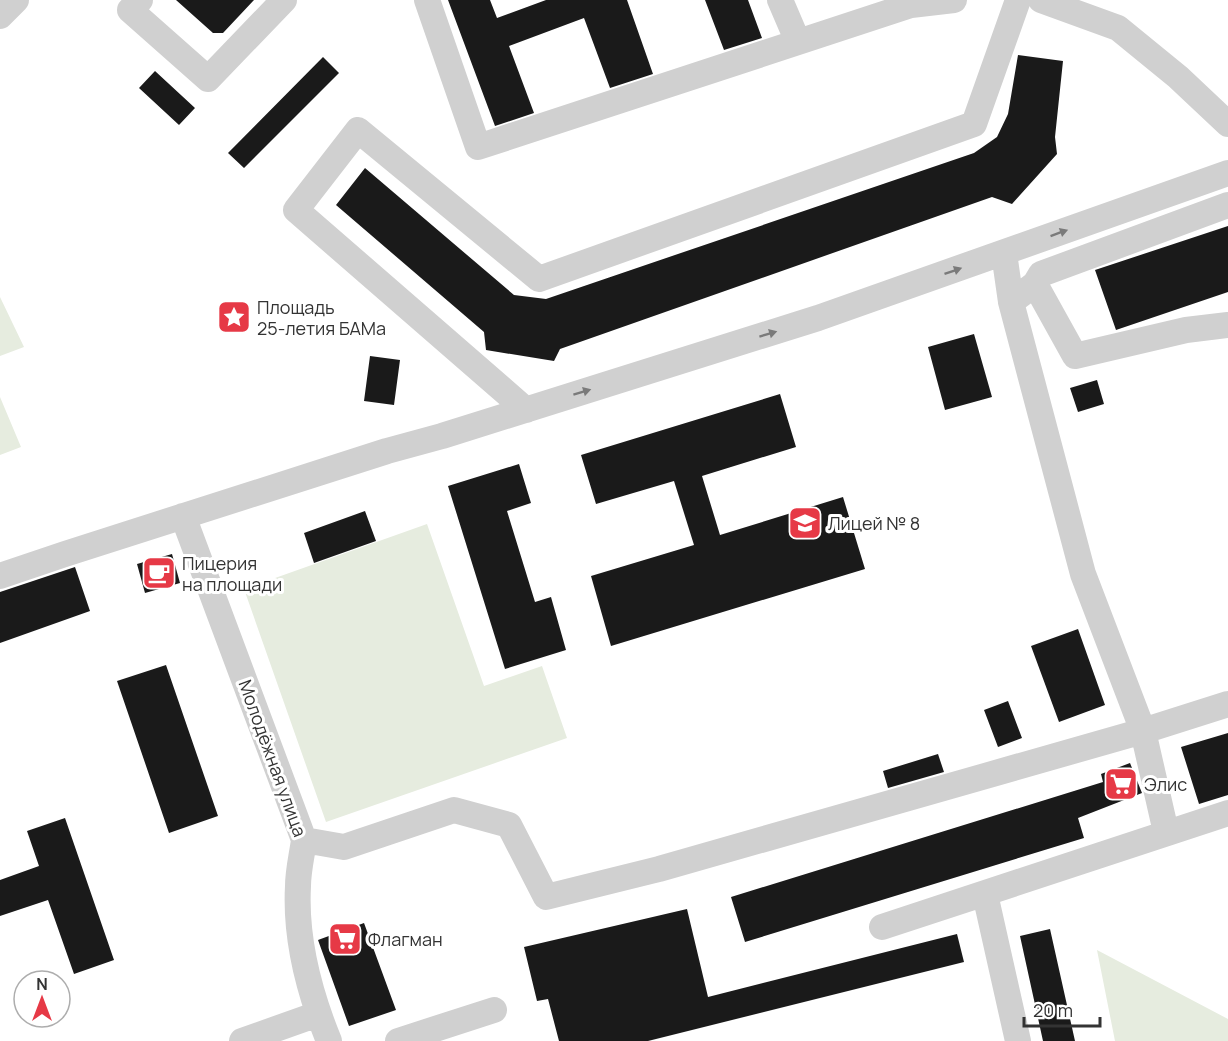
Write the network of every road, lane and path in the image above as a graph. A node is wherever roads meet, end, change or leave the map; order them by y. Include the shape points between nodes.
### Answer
1 (16, 0) edge
2 (140, 0) edge
3 (284, 0) edge
4 (427, 0) edge
5 (780, 0) edge
6 (954, 0) edge
7 (1018, 0) edge
8 (1041, 0) edge
9 (0, 16) edge
10 (798, 42) junction
11 (1228, 124) edge
12 (1228, 173) edge
13 (1228, 205) edge
14 (1004, 253) junction
15 (1035, 284) junction
16 (1011, 302) junction
17 (1228, 325) edge
18 (526, 410) junction
19 (183, 516) junction
20 (0, 576) edge
21 (1228, 704) edge
22 (1143, 731) junction
23 (1228, 813) edge
24 (1166, 832) junction
25 (304, 840) junction
26 (986, 894) junction
27 (882, 927) dead end
28 (494, 1010) dead end
29 (318, 1014) junction
30 (242, 1041) edge
31 (329, 1041) edge
32 (398, 1041) edge
33 (1018, 1041) edge

1 - 9 street
2 - 3 street via 130,10 208,80
4 - 10 street via 478,147
5 - 10 street
6 - 10 street via 911,5
7 - 18 street via 974,124 539,279 358,130 296,210
8 - 11 street via 1118,28
14 -> 12 street
13 - 15 street via 1041,274
14 - 16 street
18 -> 14 street via 818,318
15 - 16 street
15 - 17 street via 1075,356 1186,330
16 - 22 street via 1083,574
18 - 19 street
19 - 20 street
19 - 25 street, Молодёжная улица
21 - 22 street
22 - 24 street
22 - 25 street via 659,869 546,897 509,825 454,810 344,847
23 - 24 street
24 - 26 street
25 - 29 street, Молодёжная улица via 298,885 300,945
26 - 27 street
26 - 33 street
28 - 32 street
29 - 30 street
29 - 31 street, Молодёжная улица

